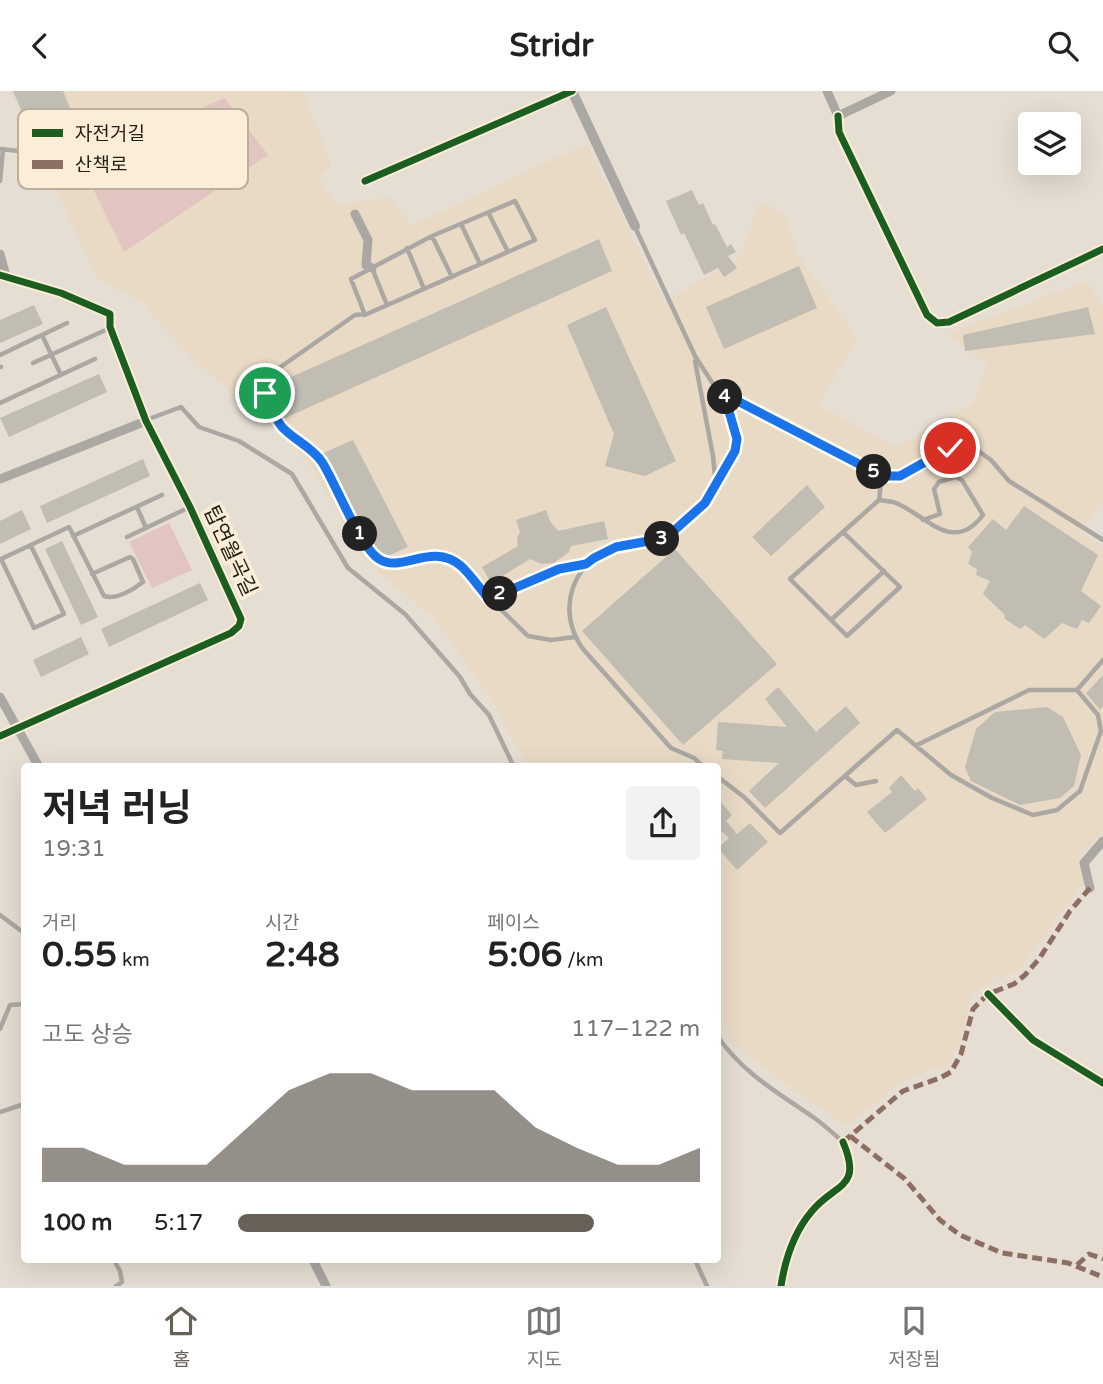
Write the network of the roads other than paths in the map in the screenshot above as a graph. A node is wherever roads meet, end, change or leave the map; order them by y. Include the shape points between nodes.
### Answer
1 (572, 91) edge
2 (827, 91) edge
3 (891, 91) edge
4 (838, 116) junction
5 (1, 149) edge
6 (0, 181) edge
7 (365, 181) dead end
8 (355, 214) dead end
9 (489, 214) junction
10 (461, 224) junction
11 (635, 226) joint
12 (432, 236) junction
13 (407, 248) junction
14 (1103, 249) edge
15 (508, 252) junction
16 (0, 254) edge
17 (480, 264) junction
18 (372, 268) junction
19 (3, 276) edge
20 (452, 277) junction
21 (424, 289) junction
22 (387, 305) junction
23 (365, 314) junction
24 (67, 323) dead end
25 (110, 327) junction
26 (42, 335) junction
27 (0, 355) edge
28 (51, 355) junction
29 (695, 356) junction
30 (95, 359) dead end
31 (33, 363) dead end
32 (61, 375) junction
33 (724, 394) junction
34 (0, 403) edge
35 (146, 421) junction
36 (714, 459) junction
37 (729, 463) junction
38 (882, 476) junction
39 (0, 479) edge
40 (716, 488) junction
41 (162, 495) dead end
42 (879, 500) junction
43 (137, 506) junction
44 (190, 507) junction
45 (923, 520) junction
46 (146, 528) junction
47 (843, 532) junction
48 (73, 536) junction
49 (127, 537) dead end
50 (1103, 540) edge
51 (31, 546) junction
52 (586, 564) junction
53 (884, 571) junction
54 (92, 574) junction
55 (489, 599) junction
56 (831, 620) junction
57 (575, 638) junction
58 (1103, 660) edge
59 (1077, 690) junction
60 (0, 697) edge
61 (18, 729) junction
62 (0, 736) edge
63 (917, 745) junction
64 (37, 763) edge
65 (512, 763) edge
66 (700, 763) edge
67 (845, 776) junction
68 (721, 779) edge
69 (876, 781) dead end
70 (1103, 841) edge
71 (1090, 887) dead end
72 (0, 915) edge
73 (21, 931) edge
74 (988, 994) dead end
75 (21, 1004) edge
76 (0, 1030) edge
77 (721, 1041) edge
78 (1103, 1083) edge
79 (21, 1105) edge
80 (0, 1112) edge
81 (844, 1142) joint
82 (116, 1263) edge
83 (314, 1263) edge
84 (696, 1263) edge
85 (116, 1286) edge
86 (326, 1286) edge
87 (707, 1286) edge
88 (781, 1286) edge

1 - 7 street
1 - 11 street
2 - 4 street
3 - 4 street
4 - 14 street via 839,132 927,316 937,323 949,322
5 - 6 lane
8 - 18 street via 368,240 366,265
9 - 10 lane
9 - 15 lane
9 - 15 lane via 515,201 535,240
10 - 12 lane
10 - 17 lane
11 - 29 lane
12 - 13 lane
12 - 20 lane
13 - 18 lane
13 - 21 lane
15 - 17 lane
16 - 19 street
17 - 20 lane
18 - 22 lane
18 - 23 lane via 351,279
19 - 25 street via 110,314
20 - 21 lane
21 - 22 lane
22 - 23 lane
23 - 55 lane via 355,315 269,375 262,383 265,393 282,426 321,461 376,558 387,563 428,555 442,557 460,566
24 - 26 lane
25 - 28 lane
25 - 35 street, 탑연월곡길
26 - 27 lane
26 - 28 lane
28 - 31 lane
28 - 32 lane
29 - 33 lane
29 - 36 lane
30 - 32 lane
32 - 34 lane
33 - 37 lane via 737,439
33 - 38 lane
35 - 39 street
35 - 44 street, 탑연월곡길
35 - 65 lane via 181,407 199,427 239,441 292,474 348,568 405,614 460,677 489,715
36 - 37 lane via 721,465
36 - 40 lane
37 - 40 lane
38 - 42 lane
38 - 50 lane via 900,476 950,448 971,446 1009,481
40 - 52 lane via 665,538 616,547
41 - 43 lane
42 - 45 lane via 896,503
42 - 47 lane
43 - 46 lane
43 - 48 lane
44 - 46 lane
44 - 61 street, 탑연월곡길 via 239,613 239,626
45 - 45 lane via 950,532 975,525 983,515 962,480 955,477 939,482 934,489 940,515
46 - 49 lane
47 - 53 lane
47 - 56 lane via 790,579
48 - 51 lane via 69,527
48 - 54 lane
51 - 51 lane via 1,559 34,628 64,614
52 - 55 lane via 559,569
52 - 57 lane via 571,595 570,624
53 - 56 lane
53 - 56 lane via 900,587 847,636
54 - 54 lane via 107,598 143,582 130,557
55 - 57 lane via 528,636
57 - 66 lane via 664,741
58 - 59 lane
59 - 63 lane via 1029,690
59 - 63 lane via 1098,715 1101,731 1080,791 1057,810 1033,815 992,798 951,775
60 - 61 street
61 - 62 street, 탑연월곡길
61 - 64 street
63 - 67 lane via 897,730
67 - 68 lane via 780,833
67 - 69 lane via 856,785
70 - 71 street via 1084,863
72 - 73 lane
74 - 78 street via 1033,1039
75 - 76 lane via 10,1005
77 - 81 lane via 751,1074
79 - 80 lane
81 - 88 street via 848,1177 811,1211 800,1228
82 - 85 lane via 122,1282
83 - 86 street
84 - 87 lane

